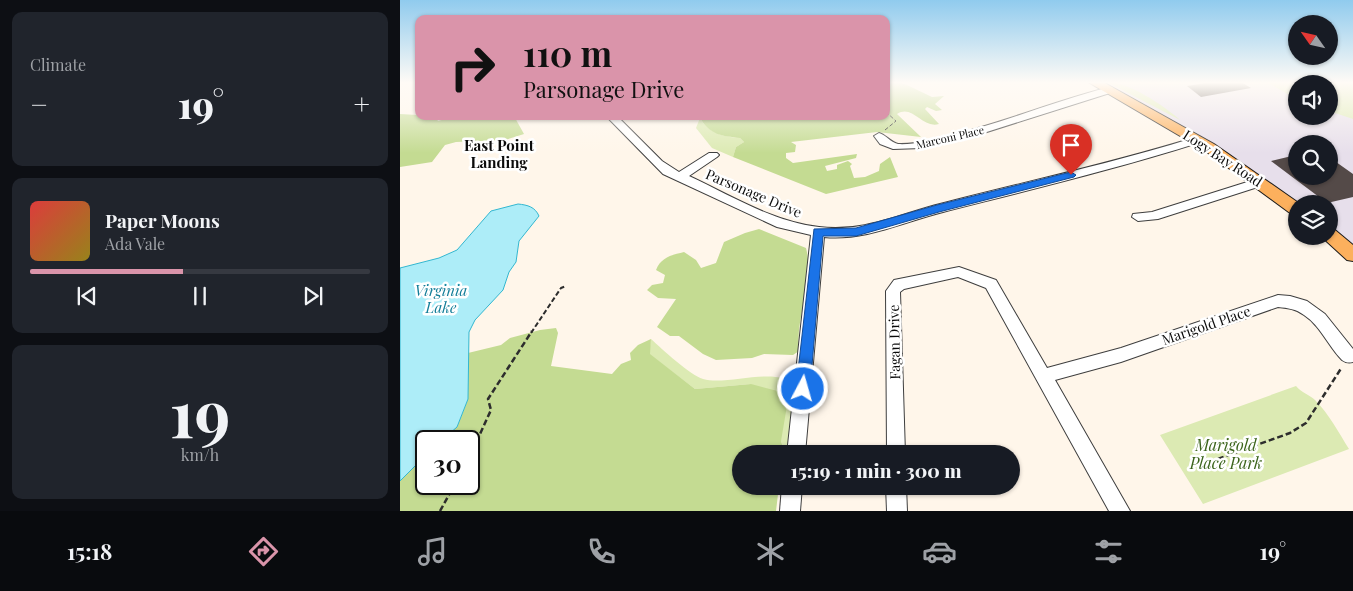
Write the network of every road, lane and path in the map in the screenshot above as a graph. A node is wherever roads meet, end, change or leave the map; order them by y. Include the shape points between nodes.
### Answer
1 (1060, 106) edge
2 (1138, 106) edge
3 (890, 116) edge
4 (615, 120) edge
5 (879, 136) joint
6 (1197, 140) junction
7 (713, 155) dead end
8 (680, 177) junction
9 (1260, 182) junction
10 (1288, 203) edge
11 (1138, 217) dead end
12 (818, 232) junction
13 (1338, 242) edge
14 (1353, 255) edge
15 (566, 286) dead end
16 (1349, 356) joint
17 (1043, 376) junction
18 (480, 437) edge
19 (797, 445) edge
20 (896, 445) edge
21 (1201, 465) dead end
22 (449, 495) edge
23 (791, 495) edge
24 (896, 495) edge
25 (440, 511) edge
26 (790, 511) edge
27 (897, 511) edge
28 (1120, 511) edge

1 - 5 street, Marconi Place via 967,135 922,145 897,147 884,142
2 - 6 main road, Logy Bay Road
3 - 5 path via 896,121
4 - 8 street, Parsonage Drive via 658,164
6 - 9 main road, Logy Bay Road
6 - 12 street, Parsonage Drive via 881,226 856,232
7 - 8 street
8 - 12 street, Parsonage Drive via 782,224
9 - 10 main road, Logy Bay Road
9 - 11 street via 1153,216
12 - 19 street
13 - 14 main road
15 - 18 path via 561,288 495,386 488,399 491,410
16 - 17 street, Marigold Place via 1314,313 1300,304 1278,301 1121,354
16 - 21 path via 1306,423 1290,433
17 - 20 street, Fagan Drive via 991,284 958,272 899,284 892,291
17 - 28 street, Fagan Drive
22 - 25 path
23 - 26 street
24 - 27 street

